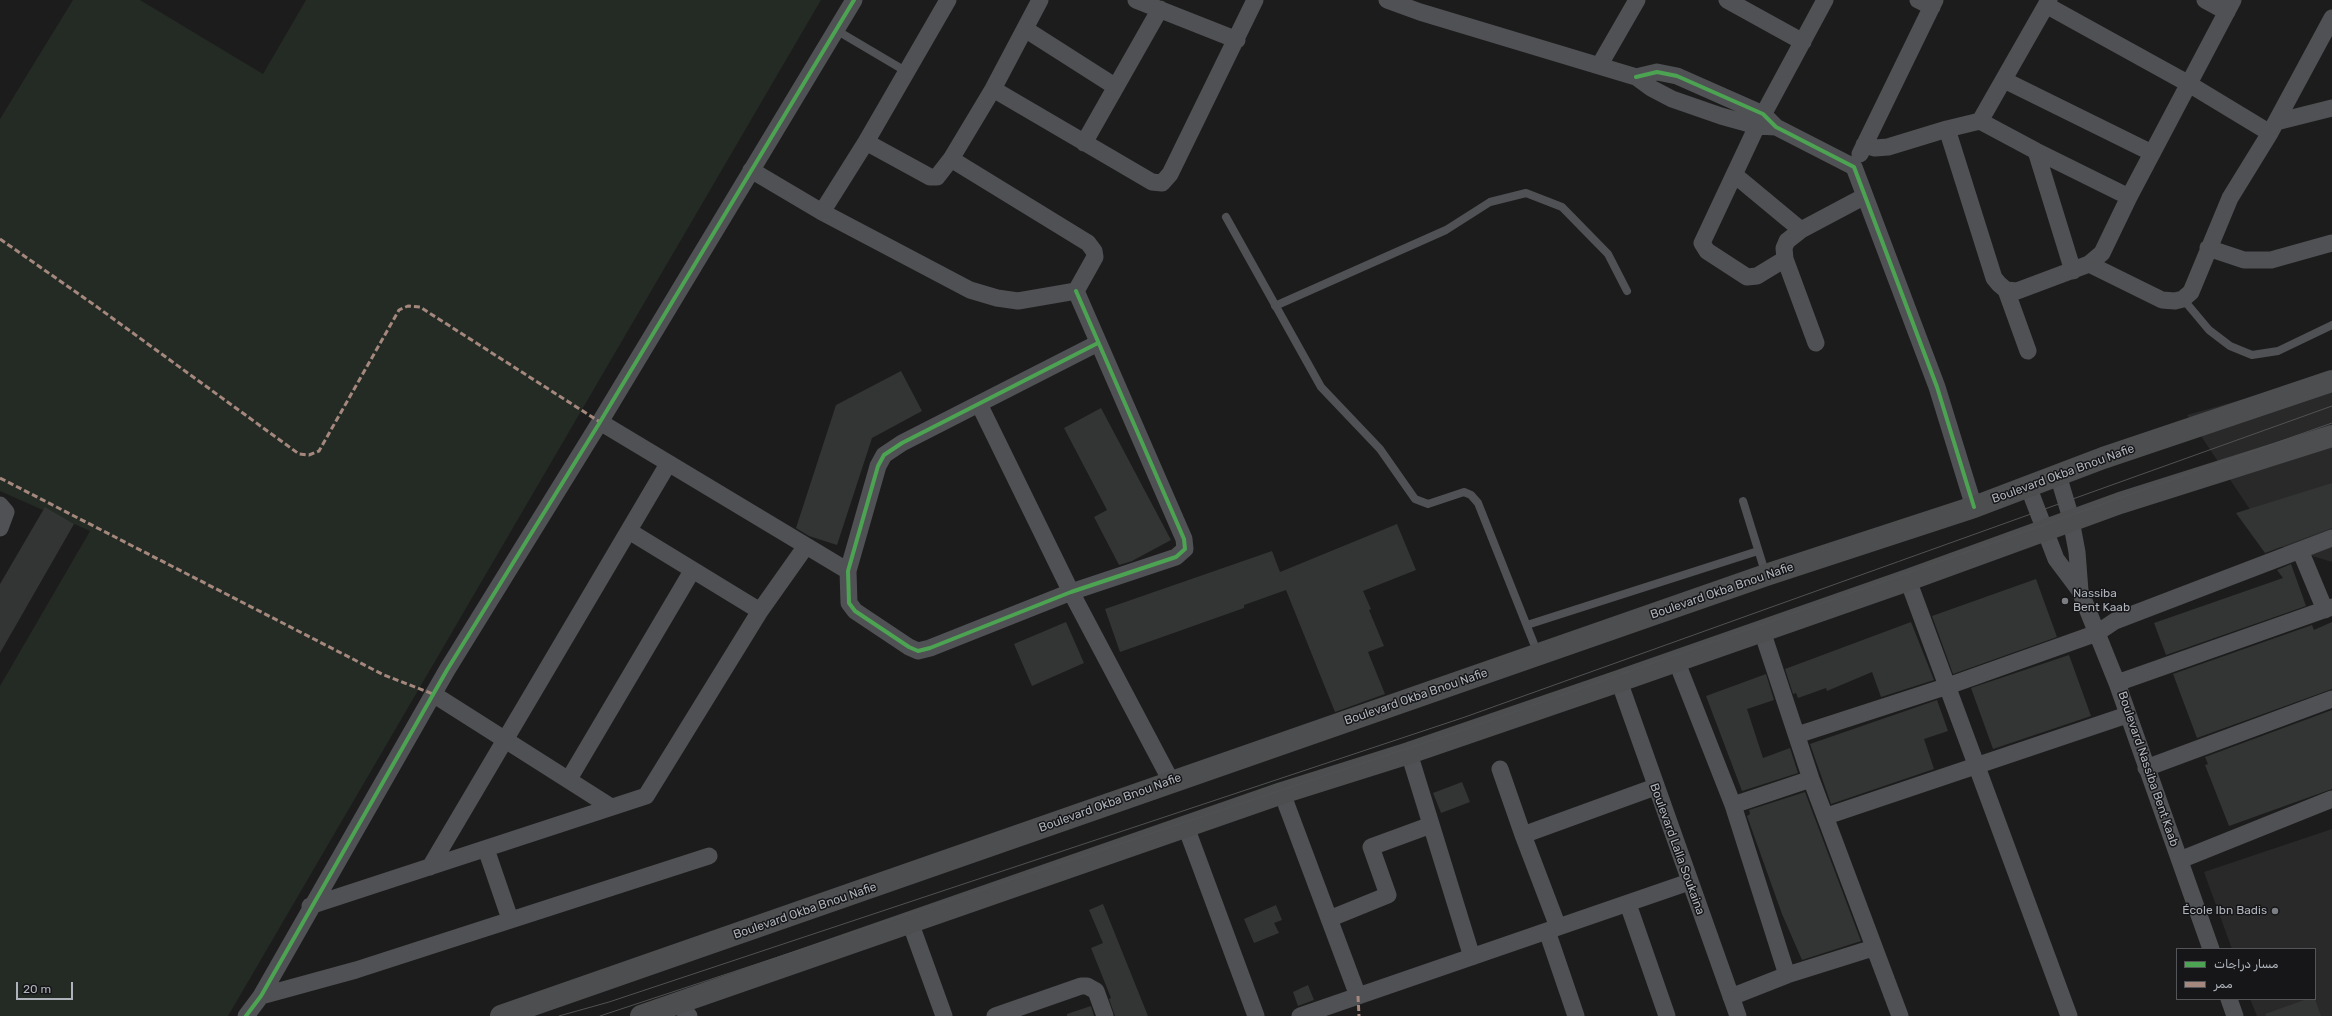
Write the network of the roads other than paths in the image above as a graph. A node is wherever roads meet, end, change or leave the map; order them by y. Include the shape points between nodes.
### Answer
1 (854, 0) edge
2 (948, 0) edge
3 (1040, 0) edge
4 (1136, 0) edge
5 (1255, 0) edge
6 (1387, 0) edge
7 (1637, 0) edge
8 (1726, 0) edge
9 (1825, 0) edge
10 (2205, 0) edge
11 (1928, 2) edge
12 (2048, 3) edge
13 (1423, 6) edge
14 (2230, 6) edge
15 (1160, 9) junction
16 (2332, 18) edge
17 (1025, 29) junction
18 (836, 30) junction
19 (1237, 40) junction
20 (1803, 42) junction
21 (1599, 66) junction
22 (907, 72) junction
23 (1636, 77) junction
24 (2004, 80) junction
25 (2189, 84) junction
26 (1116, 87) junction
27 (993, 89) junction
28 (2332, 108) edge
29 (1760, 120) junction
30 (1980, 122) junction
31 (2273, 128) junction
32 (1947, 129) junction
33 (866, 142) junction
34 (1084, 143) junction
35 (1864, 145) junction
36 (2036, 151) junction
37 (2152, 153) junction
38 (951, 159) junction
39 (1854, 167) junction
40 (751, 170) junction
41 (1736, 176) junction
42 (1865, 196) junction
43 (2129, 196) junction
44 (822, 212) junction
45 (1226, 217) dead end
46 (1801, 230) junction
47 (2332, 243) edge
48 (2208, 248) junction
49 (1785, 259) junction
50 (2089, 264) junction
51 (2073, 271) junction
52 (2006, 290) junction
53 (1076, 291) junction
54 (1627, 291) dead end
55 (2183, 299) junction
56 (1276, 306) junction
57 (2332, 325) edge
58 (1098, 342) junction
59 (1816, 343) dead end
60 (2028, 351) dead end
61 (2332, 381) edge
62 (978, 404) junction
63 (600, 422) junction
64 (2332, 436) edge
65 (668, 464) junction
66 (2058, 475) junction
67 (2028, 486) junction
68 (1743, 501) dead end
69 (0, 505) edge
70 (1974, 507) junction
71 (2071, 521) junction
72 (0, 528) edge
73 (629, 530) junction
74 (2045, 531) junction
75 (2332, 538) edge
76 (806, 546) junction
77 (2300, 550) junction
78 (1758, 551) junction
79 (692, 571) junction
80 (848, 571) junction
81 (1766, 575) junction
82 (1908, 580) junction
83 (2080, 591) junction
84 (1071, 592) junction
85 (2328, 608) edge
86 (760, 611) junction
87 (1527, 625) junction
88 (1762, 631) junction
89 (2097, 633) junction
90 (1538, 655) junction
91 (1676, 660) junction
92 (1619, 681) junction
93 (2117, 683) junction
94 (1948, 686) junction
95 (433, 694) junction
96 (2332, 699) edge
97 (2127, 714) junction
98 (1798, 735) junction
99 (506, 740) junction
100 (1409, 753) junction
101 (1976, 767) junction
102 (2146, 768) junction
103 (1500, 769) dead end
104 (569, 779) junction
105 (1811, 779) junction
106 (1171, 781) junction
107 (1655, 787) junction
108 (1282, 793) junction
109 (2332, 799) edge
110 (1733, 805) junction
111 (611, 807) junction
112 (1827, 816) junction
113 (1431, 825) junction
114 (1186, 827) junction
115 (1523, 835) junction
116 (486, 849) junction
117 (709, 856) dead end
118 (2180, 860) junction
119 (430, 867) junction
120 (1689, 882) junction
121 (1628, 904) junction
122 (310, 906) junction
123 (510, 919) junction
124 (1329, 919) junction
125 (910, 922) junction
126 (1553, 929) junction
127 (1873, 948) junction
128 (2211, 948) edge
129 (1472, 957) junction
130 (1787, 975) junction
131 (261, 996) junction
132 (1358, 996) junction
133 (1731, 997) junction
134 (2229, 1000) edge
135 (684, 1010) edge
136 (246, 1016) edge
137 (501, 1016) edge
138 (641, 1016) edge
139 (944, 1016) edge
140 (995, 1016) edge
141 (1105, 1016) edge
142 (1256, 1016) edge
143 (1300, 1016) edge
144 (1576, 1016) edge
145 (1667, 1016) edge
146 (1738, 1016) edge
147 (1900, 1016) edge
148 (2069, 1016) edge
149 (2235, 1016) edge

1 - 18 street
2 - 22 street
3 - 17 street
4 - 15 street
5 - 19 street
6 - 13 street
7 - 21 street
8 - 20 street
9 - 20 street
10 - 14 street
11 - 35 street
12 - 24 street
12 - 25 street
13 - 21 street
14 - 25 street
15 - 19 street
15 - 26 street
16 - 31 street
17 - 26 street
17 - 27 street
18 - 22 lane
18 - 40 street
19 - 34 street via 1170,174 1162,182 1152,182
20 - 29 street
21 - 23 street
22 - 33 street
23 - 29 street via 1672,99 1721,116
23 - 29 street via 1657,72 1677,76
24 - 30 street
24 - 37 street
25 - 31 street
25 - 37 street
26 - 34 street
27 - 34 street
27 - 38 street
28 - 31 street
29 - 39 street
29 - 41 street
30 - 32 street
30 - 36 street
31 - 48 street via 2230,198
32 - 35 street via 1888,148
32 - 52 street via 1994,278
33 - 38 street via 930,177 936,177 942,172
33 - 44 street
35 - 39 street
36 - 43 street
36 - 51 street
37 - 43 street
38 - 53 street via 1088,243 1095,256
39 - 42 street
40 - 44 street
40 - 63 street
41 - 46 street
41 - 49 street via 1702,243 1707,251 1747,277 1757,276
42 - 46 street
42 - 70 street via 1937,387
43 - 50 street via 2102,253
44 - 53 street via 970,290 1018,301
45 - 56 lane
46 - 49 street via 1787,241 1784,248
47 - 48 street via 2272,260 2244,260
48 - 55 street via 2196,282 2191,292
49 - 59 street
50 - 51 street
50 - 55 street via 2162,300
51 - 52 street via 2017,291
52 - 60 street
53 - 58 street
54 - 56 lane via 1608,254 1562,207 1526,192 1490,202 1446,230
55 - 57 lane via 2209,330 2230,346 2252,355 2278,351
56 - 87 lane via 1321,387 1380,449 1415,499 1428,504 1464,492 1471,494 1478,503
58 - 62 street
58 - 84 street via 1184,539 1185,549 1176,557
61 - 66 main road, Boulevard Okba Bnou Nafie
62 - 80 street via 884,454 878,466
62 - 84 street
63 - 65 street
63 - 95 street
64 - 71 main road
65 - 73 street
65 - 76 street
66 - 67 main road, Boulevard Okba Bnou Nafie
66 - 71 street, Boulevard Nassiba Bent Kaab
67 - 70 main road, Boulevard Okba Bnou Nafie
67 - 74 street, Boulevard Nassiba Bent Kaab
68 - 78 lane
69 - 72 street via 6,512
70 - 81 main road, Boulevard Okba Bnou Nafie
71 - 74 main road
71 - 83 street, Boulevard Nassiba Bent Kaab
73 - 79 street
73 - 99 street
74 - 82 main road
74 - 83 street, Boulevard Nassiba Bent Kaab via 2056,559
75 - 77 street
76 - 80 street
76 - 86 street
77 - 85 street
77 - 89 street via 2116,621
78 - 81 lane
78 - 87 lane
79 - 86 street
79 - 104 street
80 - 84 street via 848,599 855,611 918,651
81 - 90 main road, Boulevard Okba Bnou Nafie
82 - 88 main road
82 - 94 street
83 - 89 street, Boulevard Nassiba Bent Kaab
84 - 106 street
85 - 93 street
86 - 111 street via 650,791 639,800
87 - 90 lane
88 - 91 main road
88 - 98 street
89 - 93 street, Boulevard Nassiba Bent Kaab
89 - 94 street
90 - 106 main road, Boulevard Okba Bnou Nafie
91 - 92 main road
91 - 110 street
92 - 100 main road
92 - 107 street, Boulevard Lalla Soukaina
93 - 97 street, Boulevard Nassiba Bent Kaab
94 - 98 street
94 - 101 street
95 - 99 street
95 - 122 street
96 - 102 street
97 - 101 street
97 - 102 street, Boulevard Nassiba Bent Kaab
98 - 105 street
99 - 104 street
99 - 119 street
100 - 108 main road
100 - 113 street
101 - 112 street
101 - 148 street
102 - 118 street, Boulevard Nassiba Bent Kaab
103 - 115 street
104 - 111 street
105 - 110 street
105 - 112 street
106 - 137 main road, Boulevard Okba Bnou Nafie via 759,928
107 - 115 street
107 - 120 street, Boulevard Lalla Soukaina
108 - 114 main road
108 - 124 street
109 - 118 street
110 - 130 street
111 - 116 street
112 - 127 street
113 - 124 street via 1371,847 1388,895
113 - 129 street
114 - 125 main road
114 - 142 street
115 - 126 street
116 - 119 street
116 - 123 street
117 - 123 street
118 - 128 street, Boulevard Nassiba Bent Kaab
119 - 122 street
120 - 121 street
120 - 133 street, Boulevard Lalla Soukaina
121 - 126 street
121 - 145 street
122 - 131 street
123 - 131 street via 356,970
124 - 132 street
125 - 135 main road
125 - 139 street
126 - 129 street
126 - 144 street
127 - 130 street
127 - 147 street
129 - 132 street
130 - 133 street
131 - 136 street
132 - 143 street
133 - 146 street, Boulevard Lalla Soukaina
134 - 149 street
135 - 138 main road
140 - 141 street via 1081,986 1096,991

